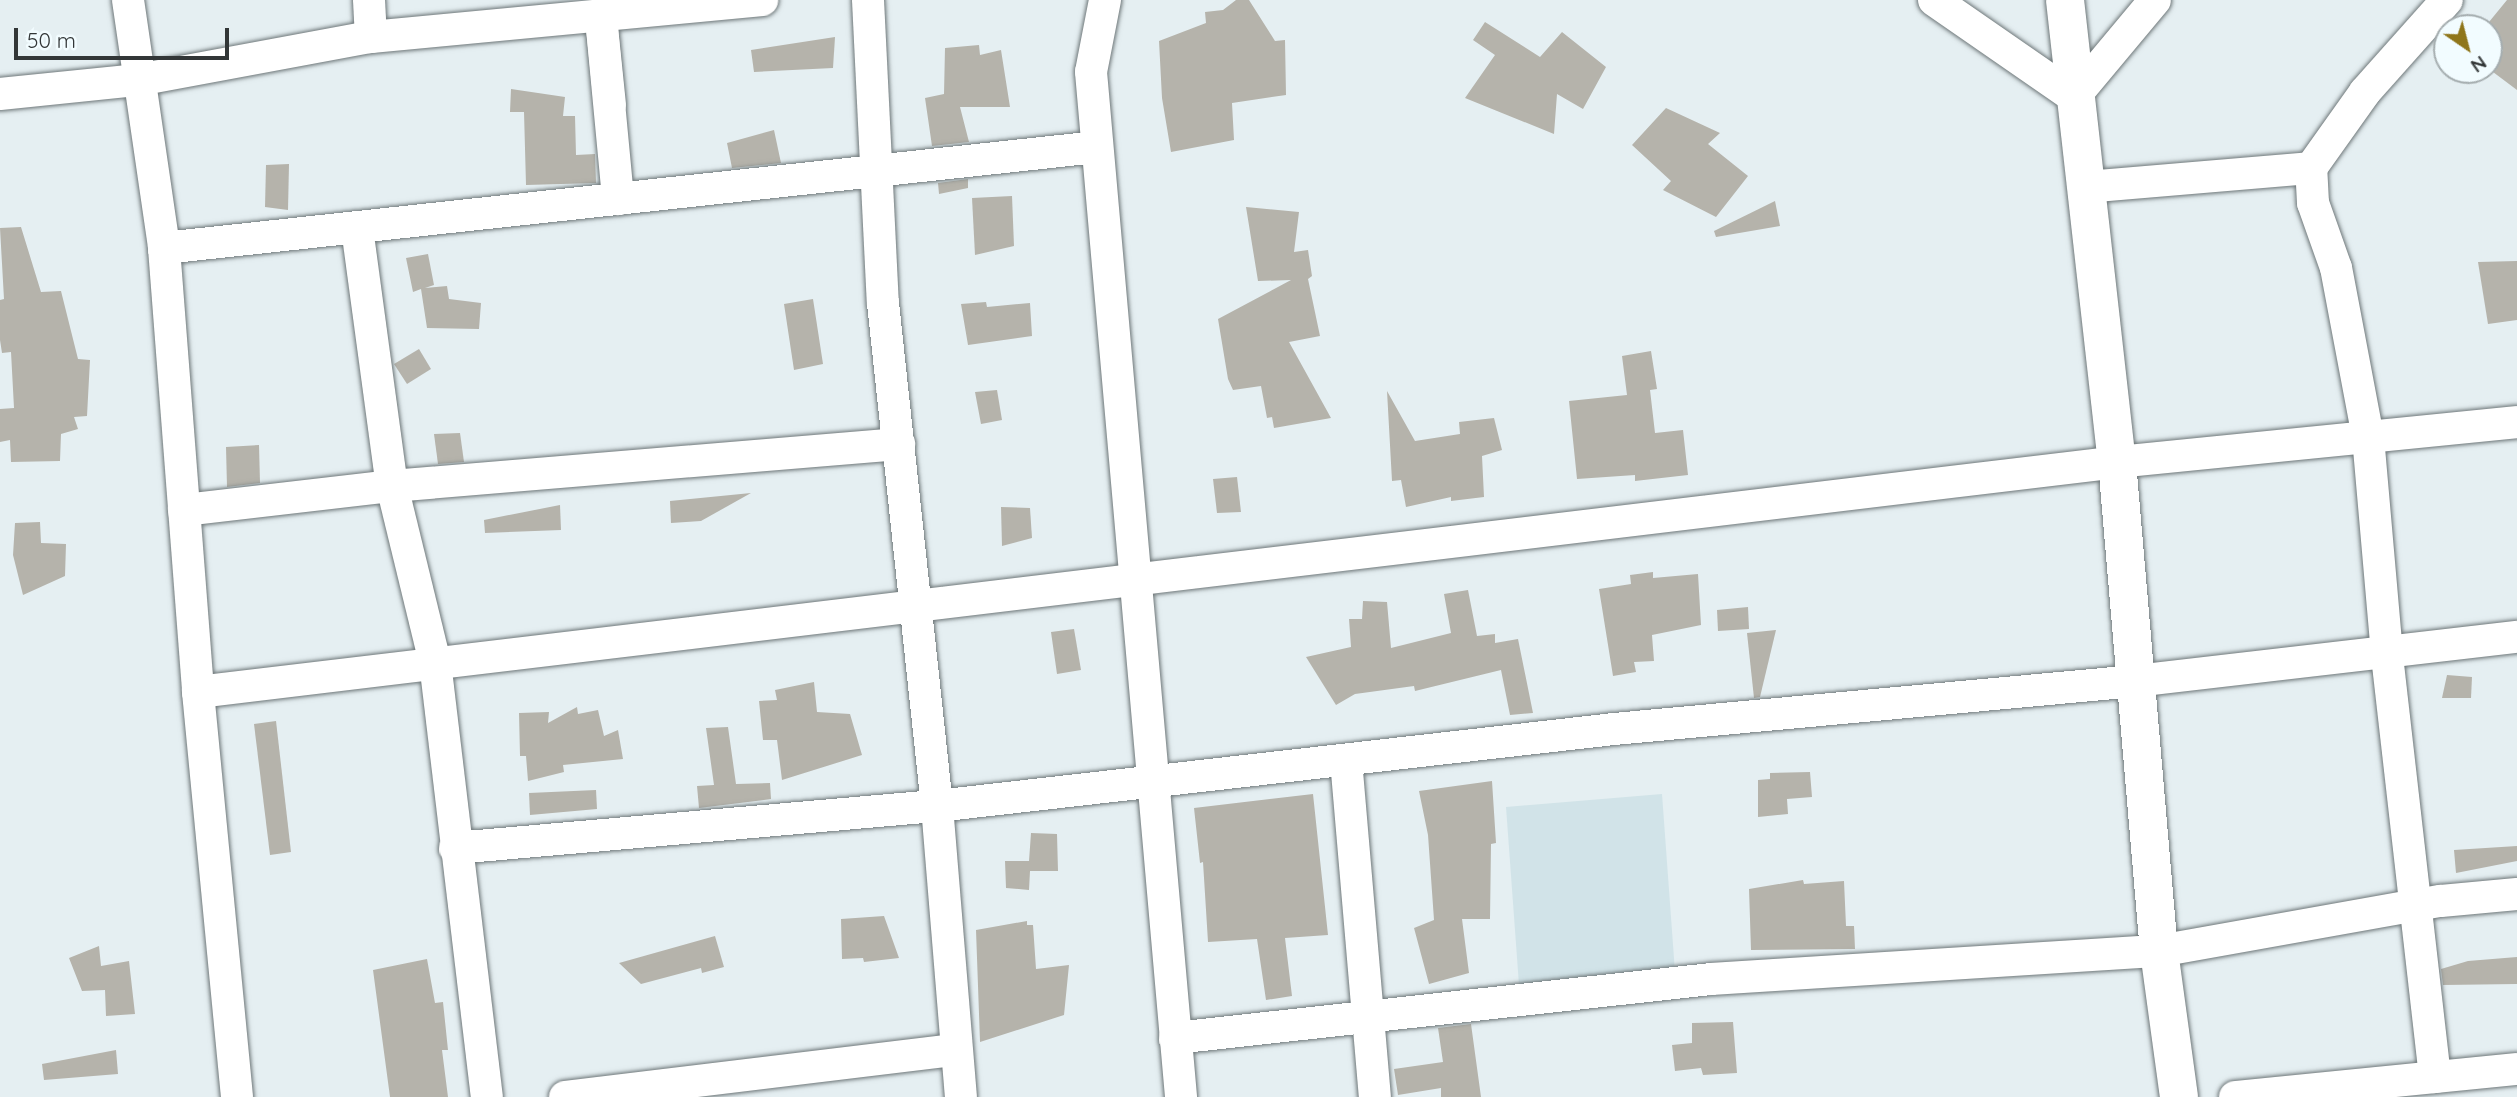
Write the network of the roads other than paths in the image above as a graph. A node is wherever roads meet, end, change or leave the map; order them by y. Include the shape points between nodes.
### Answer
1 (128, 0) edge
2 (369, 0) edge
3 (762, 0) edge
4 (868, 0) edge
5 (1105, 0) edge
6 (1934, 0) edge
7 (2065, 0) edge
8 (2155, 0) edge
9 (2447, 0) edge
10 (598, 8) edge
11 (371, 37) junction
12 (138, 80) junction
13 (0, 94) edge
14 (2074, 97) junction
15 (610, 106) dead end
16 (1097, 147) junction
17 (2311, 169) junction
18 (876, 171) junction
19 (2085, 187) junction
20 (618, 199) junction
21 (357, 228) junction
22 (164, 248) junction
23 (2517, 422) edge
24 (2368, 437) junction
25 (899, 444) junction
26 (2117, 462) junction
27 (392, 486) junction
28 (184, 510) junction
29 (1133, 582) junction
30 (917, 608) junction
31 (2517, 637) edge
32 (2387, 653) junction
33 (435, 662) junction
34 (2135, 681) junction
35 (198, 692) junction
36 (1346, 760) junction
37 (1152, 782) junction
38 (937, 806) junction
39 (455, 848) junction
40 (2517, 894) edge
41 (2416, 906) junction
42 (2159, 951) junction
43 (1365, 1017) junction
44 (1175, 1038) junction
45 (955, 1050) junction
46 (2517, 1069) edge
47 (2435, 1077) junction
48 (783, 1084) edge
49 (237, 1097) edge
50 (487, 1097) edge
51 (565, 1097) edge
52 (961, 1097) edge
53 (1181, 1097) edge
54 (1375, 1097) edge
55 (2179, 1097) edge
56 (2235, 1097) edge

1 - 12 street
2 - 11 street
3 - 10 street
4 - 18 street
5 - 16 street via 1091,72
6 - 14 street
7 - 14 main road
8 - 14 street
9 - 17 street via 2365,92
10 - 11 street
11 - 12 street
12 - 13 street
12 - 22 street
14 - 19 main road
15 - 20 street via 601,18
16 - 18 street
16 - 29 street
17 - 19 street
17 - 24 street via 2313,203 2336,268
18 - 20 street
18 - 25 street
19 - 26 main road
20 - 21 street
21 - 22 street
21 - 27 street
22 - 28 street
23 - 24 street
24 - 26 street
24 - 32 street
25 - 27 street
25 - 30 street
26 - 29 street
26 - 34 main road
27 - 28 street
27 - 33 street
28 - 35 street
29 - 30 street
29 - 37 street
30 - 33 street
30 - 38 street
31 - 32 street
32 - 34 street
32 - 41 street
33 - 35 street
33 - 39 street
34 - 36 street via 1614,729
34 - 42 main road
35 - 49 street
36 - 37 street
36 - 43 street
37 - 38 street
37 - 44 street
38 - 39 street
38 - 45 street
39 - 50 street
40 - 41 street
41 - 42 street
41 - 47 street
42 - 43 street via 1710,979
42 - 55 main road
43 - 44 street
43 - 54 street
44 - 53 street
45 - 48 street
45 - 52 street
46 - 47 street
47 - 56 street
48 - 51 street

